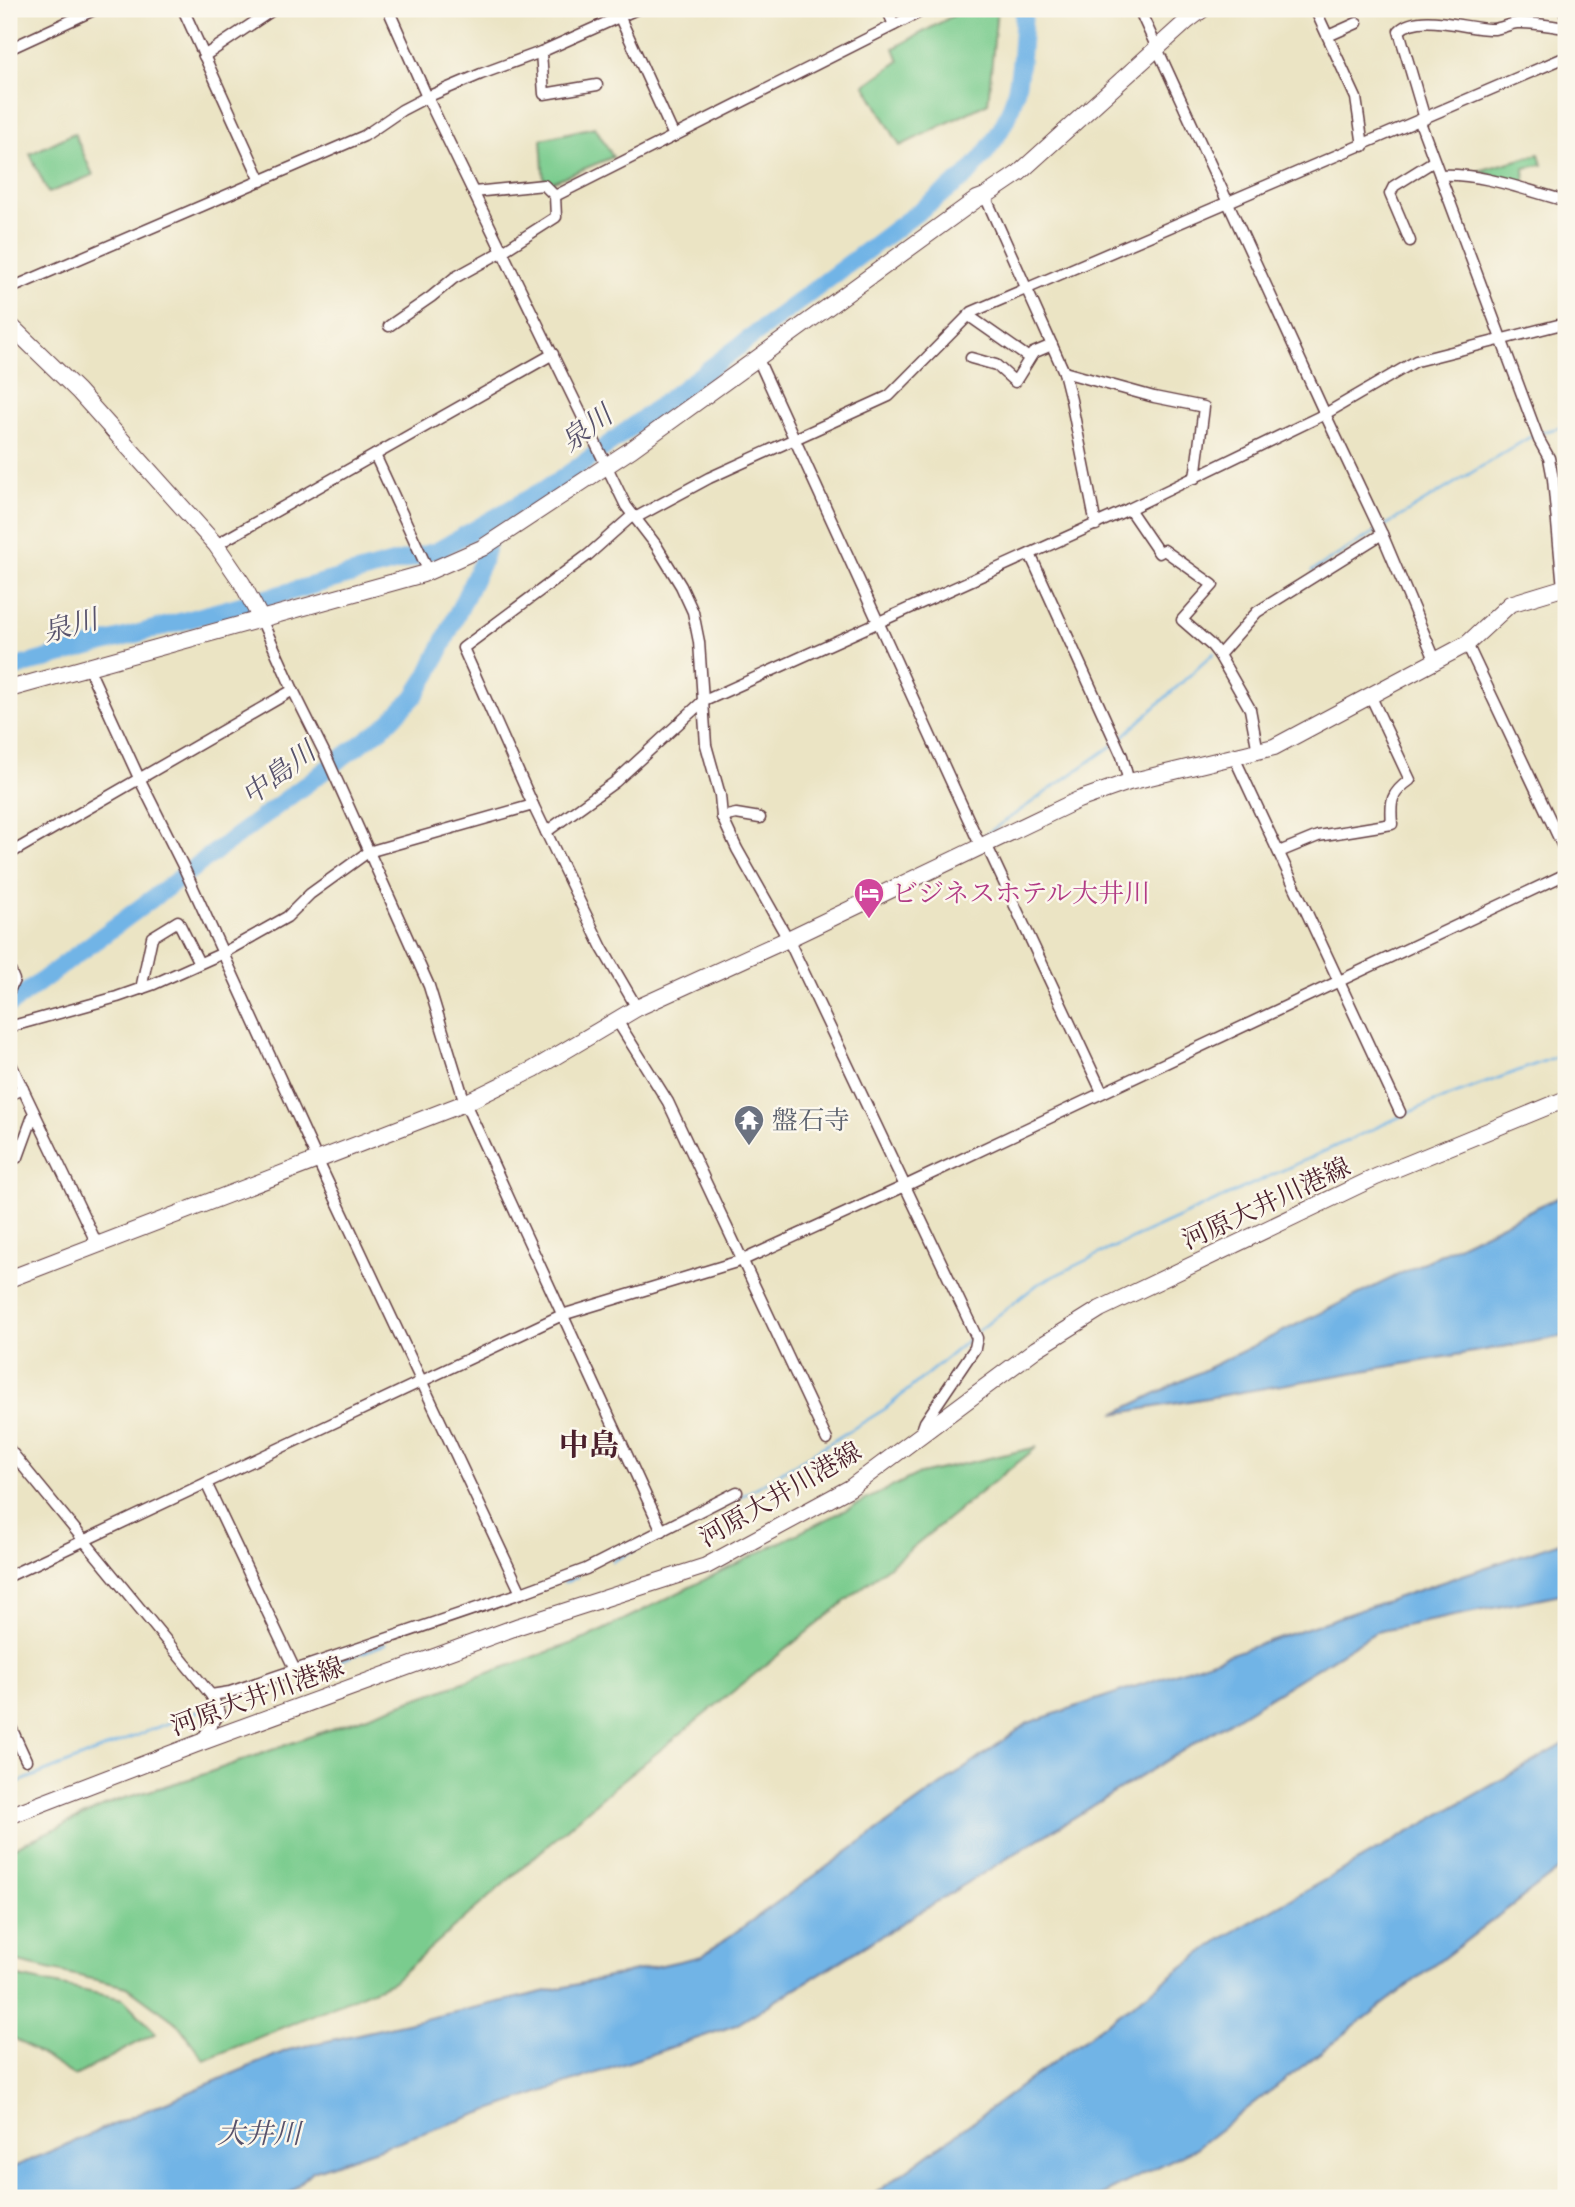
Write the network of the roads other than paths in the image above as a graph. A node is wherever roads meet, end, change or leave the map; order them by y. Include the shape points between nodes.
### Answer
1 (96, 9) edge
2 (183, 9) edge
3 (274, 9) edge
4 (388, 9) edge
5 (637, 9) edge
6 (887, 9) edge
7 (926, 9) edge
8 (1139, 9) edge
9 (1203, 9) edge
10 (1315, 9) edge
11 (1563, 9) edge
12 (617, 13) edge
13 (1566, 15) edge
14 (1357, 23) dead end
15 (894, 25) junction
16 (1566, 28) edge
17 (1328, 36) junction
18 (1157, 48) junction
19 (9, 49) edge
20 (541, 52) junction
21 (204, 56) junction
22 (1566, 57) edge
23 (597, 85) dead end
24 (427, 97) junction
25 (1422, 120) junction
26 (674, 136) junction
27 (1363, 146) junction
28 (1434, 161) junction
29 (1440, 176) junction
30 (261, 181) junction
31 (474, 192) junction
32 (555, 196) junction
33 (985, 196) junction
34 (1566, 201) edge
35 (1228, 204) junction
36 (1410, 241) dead end
37 (503, 251) junction
38 (9, 289) edge
39 (1027, 289) junction
40 (969, 316) junction
41 (1566, 323) edge
42 (9, 324) edge
43 (389, 326) dead end
44 (1502, 340) junction
45 (1052, 345) junction
46 (553, 354) junction
47 (757, 358) junction
48 (971, 358) dead end
49 (1029, 358) junction
50 (1064, 372) junction
51 (1325, 414) junction
52 (794, 438) junction
53 (375, 455) junction
54 (607, 466) junction
55 (1195, 478) junction
56 (1129, 509) junction
57 (634, 516) junction
58 (1096, 525) junction
59 (1380, 530) junction
60 (216, 545) junction
61 (1030, 554) junction
62 (429, 571) junction
63 (1565, 588) edge
64 (261, 619) junction
65 (878, 622) junction
66 (1467, 644) junction
67 (1216, 652) junction
68 (1436, 662) junction
69 (88, 667) junction
70 (9, 689) edge
71 (293, 690) junction
72 (1371, 696) junction
73 (702, 702) junction
74 (1258, 752) junction
75 (1234, 757) junction
76 (139, 778) junction
77 (1129, 782) junction
78 (533, 805) junction
79 (722, 817) junction
80 (760, 818) dead end
81 (546, 832) junction
82 (980, 843) junction
83 (368, 852) junction
84 (1279, 852) junction
85 (1566, 853) edge
86 (9, 854) edge
87 (1566, 874) edge
88 (786, 935) junction
89 (223, 953) junction
90 (199, 963) junction
91 (9, 968) edge
92 (1340, 981) junction
93 (141, 989) junction
94 (9, 991) edge
95 (637, 1008) junction
96 (615, 1019) junction
97 (9, 1027) edge
98 (9, 1060) edge
99 (23, 1089) junction
100 (1102, 1092) junction
101 (9, 1096) edge
102 (1566, 1099) edge
103 (465, 1103) junction
104 (1400, 1112) dead end
105 (34, 1113) junction
106 (317, 1159) junction
107 (9, 1161) edge
108 (905, 1186) junction
109 (97, 1244) junction
110 (743, 1260) junction
111 (9, 1279) edge
112 (562, 1315) junction
113 (422, 1381) junction
114 (920, 1436) junction
115 (827, 1440) dead end
116 (9, 1449) edge
117 (206, 1483) junction
118 (737, 1492) dead end
119 (662, 1531) junction
120 (83, 1540) junction
121 (9, 1576) edge
122 (521, 1593) junction
123 (295, 1670) junction
124 (212, 1697) junction
125 (9, 1723) edge
126 (199, 1743) junction
127 (26, 1760) dead end
128 (9, 1816) edge

1 - 19 street
2 - 21 street
3 - 21 street
4 - 24 street
5 - 12 street
6 - 15 street
7 - 15 street
8 - 18 street
9 - 18 street
10 - 17 street
11 - 13 street
12 - 20 street
12 - 26 street
14 - 17 street
15 - 26 street
16 - 25 street via 1522,23 1493,30 1436,21 1404,26 1399,31
17 - 27 street via 1356,98
18 - 33 street via 1019,173
18 - 35 street
20 - 23 street via 544,94
20 - 24 street
21 - 30 street
22 - 25 street
24 - 30 street via 364,136
24 - 31 street
25 - 27 street
25 - 28 street
26 - 32 street
27 - 35 street
28 - 29 street
28 - 36 street via 1394,186 1390,194
29 - 34 street via 1461,174
29 - 44 street
30 - 38 street
31 - 32 street via 544,185
31 - 37 street
32 - 37 street via 556,217
33 - 39 street
33 - 47 street
35 - 39 street
35 - 51 street
37 - 43 street via 454,278
37 - 46 street
39 - 40 street
39 - 45 street
40 - 49 street
40 - 52 street via 889,396
41 - 44 street
42 - 60 street via 78,391
44 - 51 street via 1416,361
44 - 63 street via 1549,458
45 - 49 street
45 - 50 street
46 - 53 street
46 - 54 street
47 - 52 street
47 - 54 street
48 - 49 street via 996,365 1015,382
50 - 55 street via 1204,407
50 - 58 street
51 - 55 street
51 - 59 street
52 - 57 street
52 - 65 street
53 - 60 street
53 - 62 street
54 - 57 street
54 - 62 street via 511,531
55 - 56 street
56 - 58 street
56 - 67 street via 1159,553 1164,550 1213,585 1182,620
57 - 73 street via 656,545 693,612
57 - 78 street via 463,648
58 - 61 street
59 - 67 street via 1257,612
59 - 68 street
60 - 64 street
61 - 65 street
61 - 77 street
62 - 64 street
63 - 66 street via 1510,604
64 - 69 street
64 - 71 street
65 - 73 street
65 - 82 street
66 - 68 street
66 - 85 street
67 - 74 street via 1250,709
68 - 72 street
69 - 70 street
69 - 76 street
71 - 76 street
71 - 83 street
72 - 74 street
72 - 84 street via 1410,780 1397,789 1390,805 1392,824 1318,836
73 - 79 street
73 - 81 street via 615,782
74 - 75 street
75 - 77 street
75 - 84 street
76 - 86 street
76 - 89 street
77 - 82 street
78 - 81 street
78 - 83 street
79 - 80 street
79 - 88 street
81 - 95 street via 602,948
82 - 88 street
82 - 100 street
83 - 89 street via 310,894 287,917
83 - 103 street via 429,986
84 - 92 street
87 - 92 street
88 - 95 street
88 - 108 street
89 - 90 street
89 - 106 street
90 - 93 street
90 - 93 street via 178,921 152,937
91 - 94 street via 14,980
92 - 100 street
92 - 104 street
93 - 97 street
95 - 96 street
96 - 103 street via 534,1069
96 - 110 street via 668,1102
98 - 99 street
99 - 101 street
99 - 105 street
100 - 108 street
102 - 114 street, 河原大井川港線 via 1376,1177 1100,1309 1036,1349
103 - 106 street
103 - 112 street
105 - 107 street via 18,1157
105 - 109 street
106 - 109 street
106 - 113 street
108 - 110 street
108 - 114 street via 975,1333 975,1348
109 - 111 street
110 - 112 street
110 - 115 street
112 - 113 street
112 - 119 street
113 - 117 street
113 - 122 street
114 - 126 street, 河原大井川港線 via 850,1489 706,1566 519,1626
116 - 120 street
117 - 120 street
117 - 123 street
118 - 119 street
119 - 122 street via 586,1569
120 - 121 street
120 - 124 street
122 - 123 street
123 - 124 street
124 - 126 street via 219,1713
125 - 127 street
126 - 128 street, 河原大井川港線

